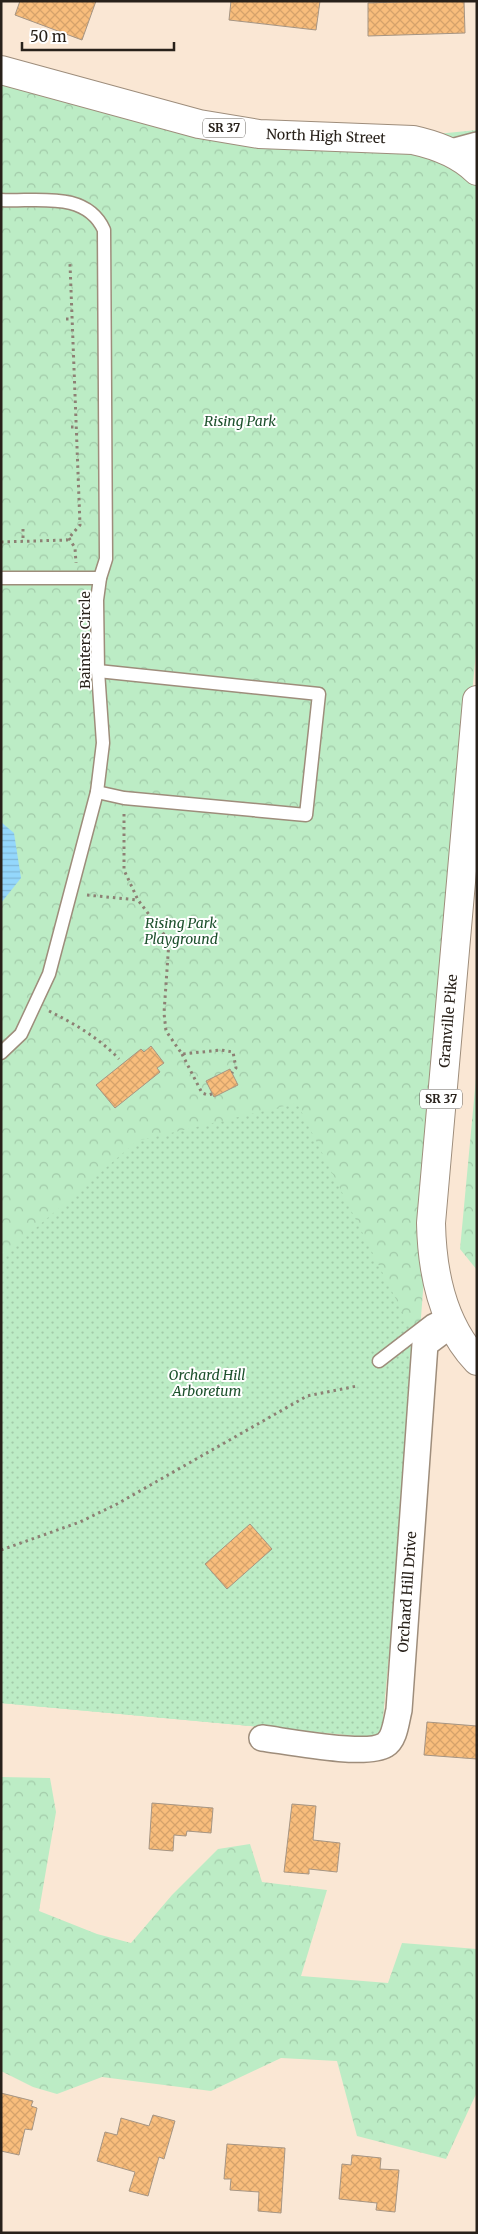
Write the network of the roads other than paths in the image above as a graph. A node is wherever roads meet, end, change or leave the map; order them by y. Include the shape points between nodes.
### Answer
1 (1, 70) edge
2 (464, 148) edge
3 (477, 171) edge
4 (1, 200) edge
5 (1, 578) edge
6 (100, 578) junction
7 (98, 671) junction
8 (477, 700) edge
9 (96, 792) junction
10 (1, 1054) edge
11 (449, 1319) junction
12 (477, 1360) edge
13 (379, 1361) dead end
14 (262, 1738) dead end

1 - 2 highway, North High Street / SR 37 via 199,124 259,134 413,140
2 - 3 highway, SR 37
4 - 6 lane, Bainters Circle via 67,201 98,218 104,230 106,560
5 - 6 lane
6 - 7 lane, Bainters Circle via 97,600
7 - 9 lane, Bainters Circle via 104,744
7 - 9 lane via 319,694 306,815 124,798
8 - 11 highway, Granville Pike / SR 37 via 431,1223 436,1276
9 - 10 lane, Bainters Circle via 49,974 22,1034
11 - 12 highway, Granville Pike / SR 37
11 - 13 lane via 431,1321
11 - 14 street, Orchard Hill Drive via 425,1344 398,1710 391,1738 376,1748 355,1749

